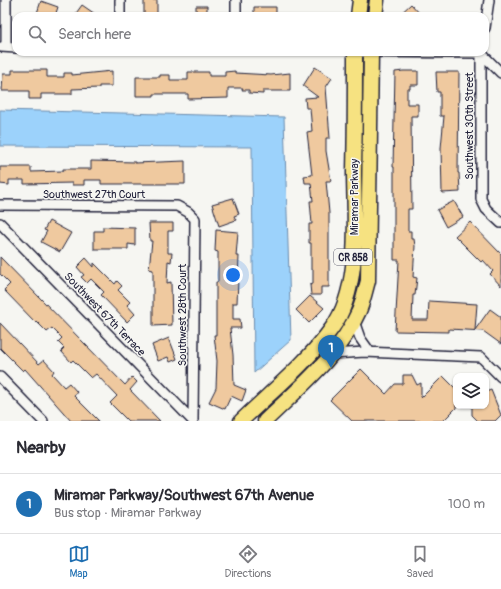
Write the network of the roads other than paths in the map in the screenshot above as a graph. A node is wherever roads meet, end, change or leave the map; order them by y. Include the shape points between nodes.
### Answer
1 (6, 0) edge
2 (120, 0) edge
3 (236, 0) edge
4 (360, 0) edge
5 (377, 0) edge
6 (489, 0) edge
7 (120, 12) edge
8 (236, 12) edge
9 (358, 12) edge
10 (376, 12) edge
11 (487, 12) edge
12 (3, 47) edge
13 (355, 56) edge
14 (371, 56) edge
15 (481, 56) edge
16 (485, 56) edge
17 (501, 73) edge
18 (0, 205) edge
19 (188, 212) joint
20 (0, 223) edge
21 (501, 223) edge
22 (354, 321) junction
23 (370, 352) junction
24 (332, 354) junction
25 (0, 377) edge
26 (501, 377) edge
27 (43, 421) edge
28 (193, 421) edge
29 (241, 421) edge
30 (265, 421) edge

1 - 12 street
2 - 7 street
3 - 8 street
4 - 9 main road
5 - 10 main road
6 - 11 street
13 - 29 main road, Miramar Parkway / CR 858 via 354,241 352,275 346,302 333,327 315,349
14 - 22 main road, Miramar Parkway / CR 858 via 368,281
15 - 21 street, Southwest 30th Street via 482,199 486,208
16 - 17 street
18 - 19 street, Southwest 27th Court via 176,206
19 - 28 street, Southwest 28th Court via 194,219
20 - 28 street, Southwest 67th Terrace
22 - 23 street via 360,338
22 - 24 main road, Miramar Parkway / CR 858
23 - 24 street
23 - 26 street via 481,357
24 - 30 main road, Miramar Parkway / CR 858
25 - 27 street

